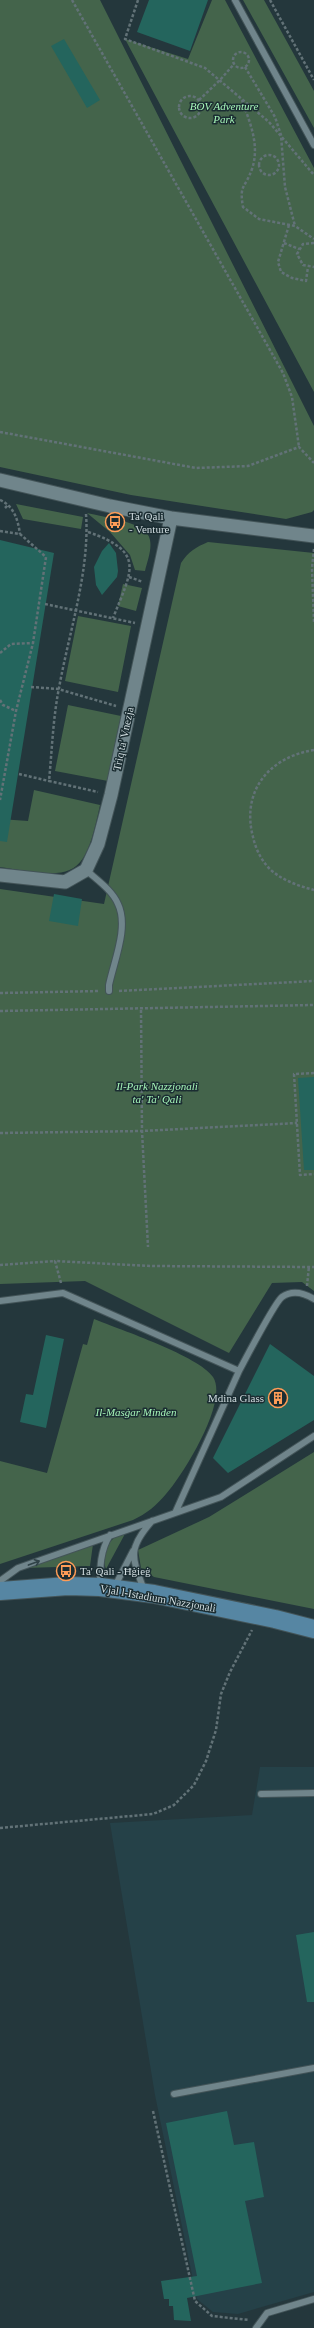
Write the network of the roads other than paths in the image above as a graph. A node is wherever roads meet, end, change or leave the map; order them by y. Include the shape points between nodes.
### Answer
1 (235, 0) edge
2 (314, 145) edge
3 (0, 480) edge
4 (171, 518) junction
5 (314, 536) edge
6 (86, 870) junction
7 (0, 875) edge
8 (110, 991) road end
9 (314, 1299) edge
10 (0, 1301) edge
11 (239, 1371) junction
12 (314, 1436) edge
13 (176, 1511) junction
14 (153, 1520) junction
15 (110, 1535) junction
16 (134, 1548) junction
17 (0, 1581) edge
18 (107, 1588) junction
19 (0, 1591) edge
20 (145, 1593) junction
21 (314, 1629) edge
22 (261, 1794) dead end
23 (314, 1794) edge
24 (314, 2068) edge
25 (174, 2094) dead end
26 (314, 2299) edge
27 (256, 2328) edge

1 - 2 lane
3 - 4 street
4 - 5 street
4 - 6 street, Triq ta' Vnezja via 111,795 98,844
6 - 7 street via 65,882
6 - 8 lane via 118,903 122,918
9 - 11 lane via 306,1294 294,1293 281,1298
10 - 11 lane via 63,1293
11 - 13 lane
12 - 13 lane via 221,1497
13 - 14 lane
14 - 15 lane
14 - 16 lane via 139,1536
17 -> 15 lane via 18,1568
15 - 18 lane via 103,1546 100,1560
16 - 18 lane
16 - 20 lane via 134,1562
18 - 19 main road, Vjal l-Istadium Nazzjonali via 68,1586
18 - 20 main road, Vjal l-Istadium Nazzjonali
20 - 21 main road, Vjal l-Istadium Nazzjonali
22 - 23 lane
24 - 25 lane
26 - 27 lane via 267,2313

